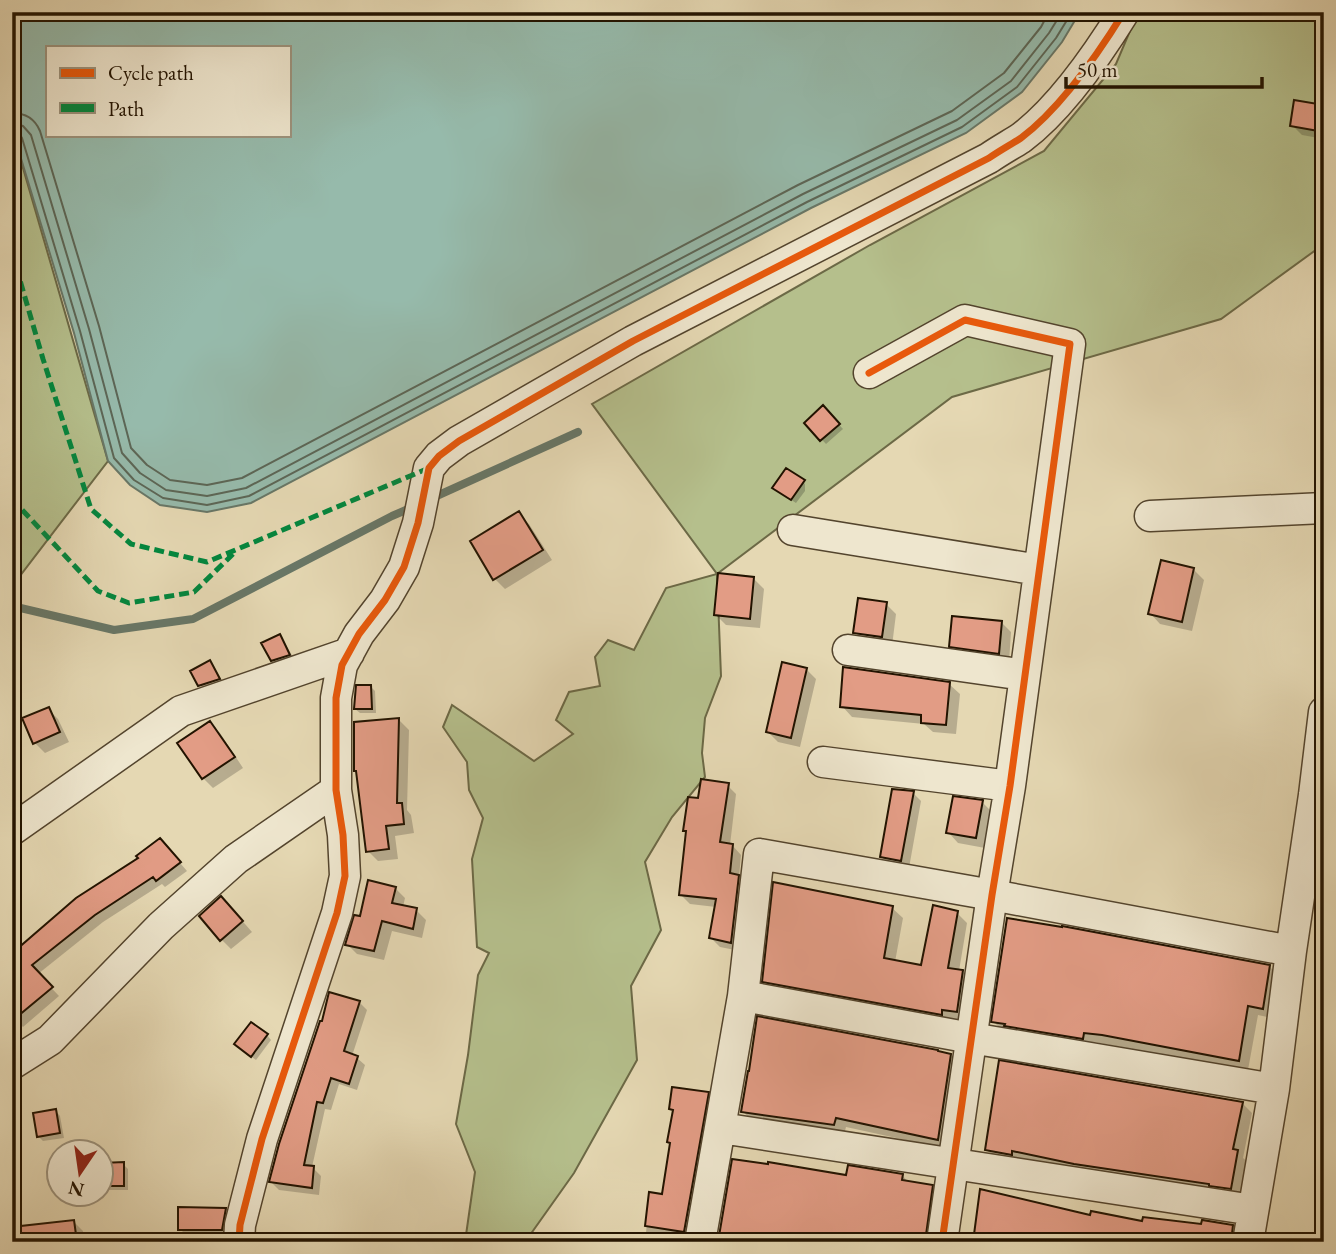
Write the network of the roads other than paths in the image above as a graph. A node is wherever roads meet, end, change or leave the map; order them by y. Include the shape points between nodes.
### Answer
1 (1124, 12) edge
2 (869, 373) dead end
3 (1324, 508) edge
4 (1150, 516) dead end
5 (793, 530) dead end
6 (1039, 570) junction
7 (848, 650) dead end
8 (349, 653) junction
9 (1025, 675) junction
10 (1324, 712) edge
11 (823, 762) dead end
12 (1010, 786) junction
13 (336, 790) junction
14 (1319, 799) edge
15 (12, 830) edge
16 (992, 895) junction
17 (1291, 951) junction
18 (743, 996) junction
19 (971, 1038) junction
20 (12, 1063) edge
21 (1274, 1089) junction
22 (721, 1128) junction
23 (952, 1164) junction
24 (1253, 1210) junction
25 (235, 1236) edge
26 (700, 1242) edge
27 (942, 1242) edge
28 (1248, 1242) edge

1 - 8 street via 1074,84 1023,136 989,158 633,341 439,456 429,468 404,568
2 - 6 street via 965,320 1070,344
3 - 4 street
5 - 6 street
6 - 9 street
7 - 9 street
8 - 13 street via 336,698
8 - 15 street via 181,711
9 - 12 street
10 - 14 street
11 - 12 street
12 - 16 street
13 - 20 street via 236,859 161,926 50,1041
13 - 25 street via 345,876 340,901
14 - 17 street
16 - 17 street
16 - 18 street via 759,854
16 - 19 street
17 - 21 street
18 - 19 street
18 - 22 street
19 - 21 street
19 - 23 street
21 - 24 street
22 - 23 street
22 - 26 street
23 - 24 street
23 - 27 street
24 - 28 street

